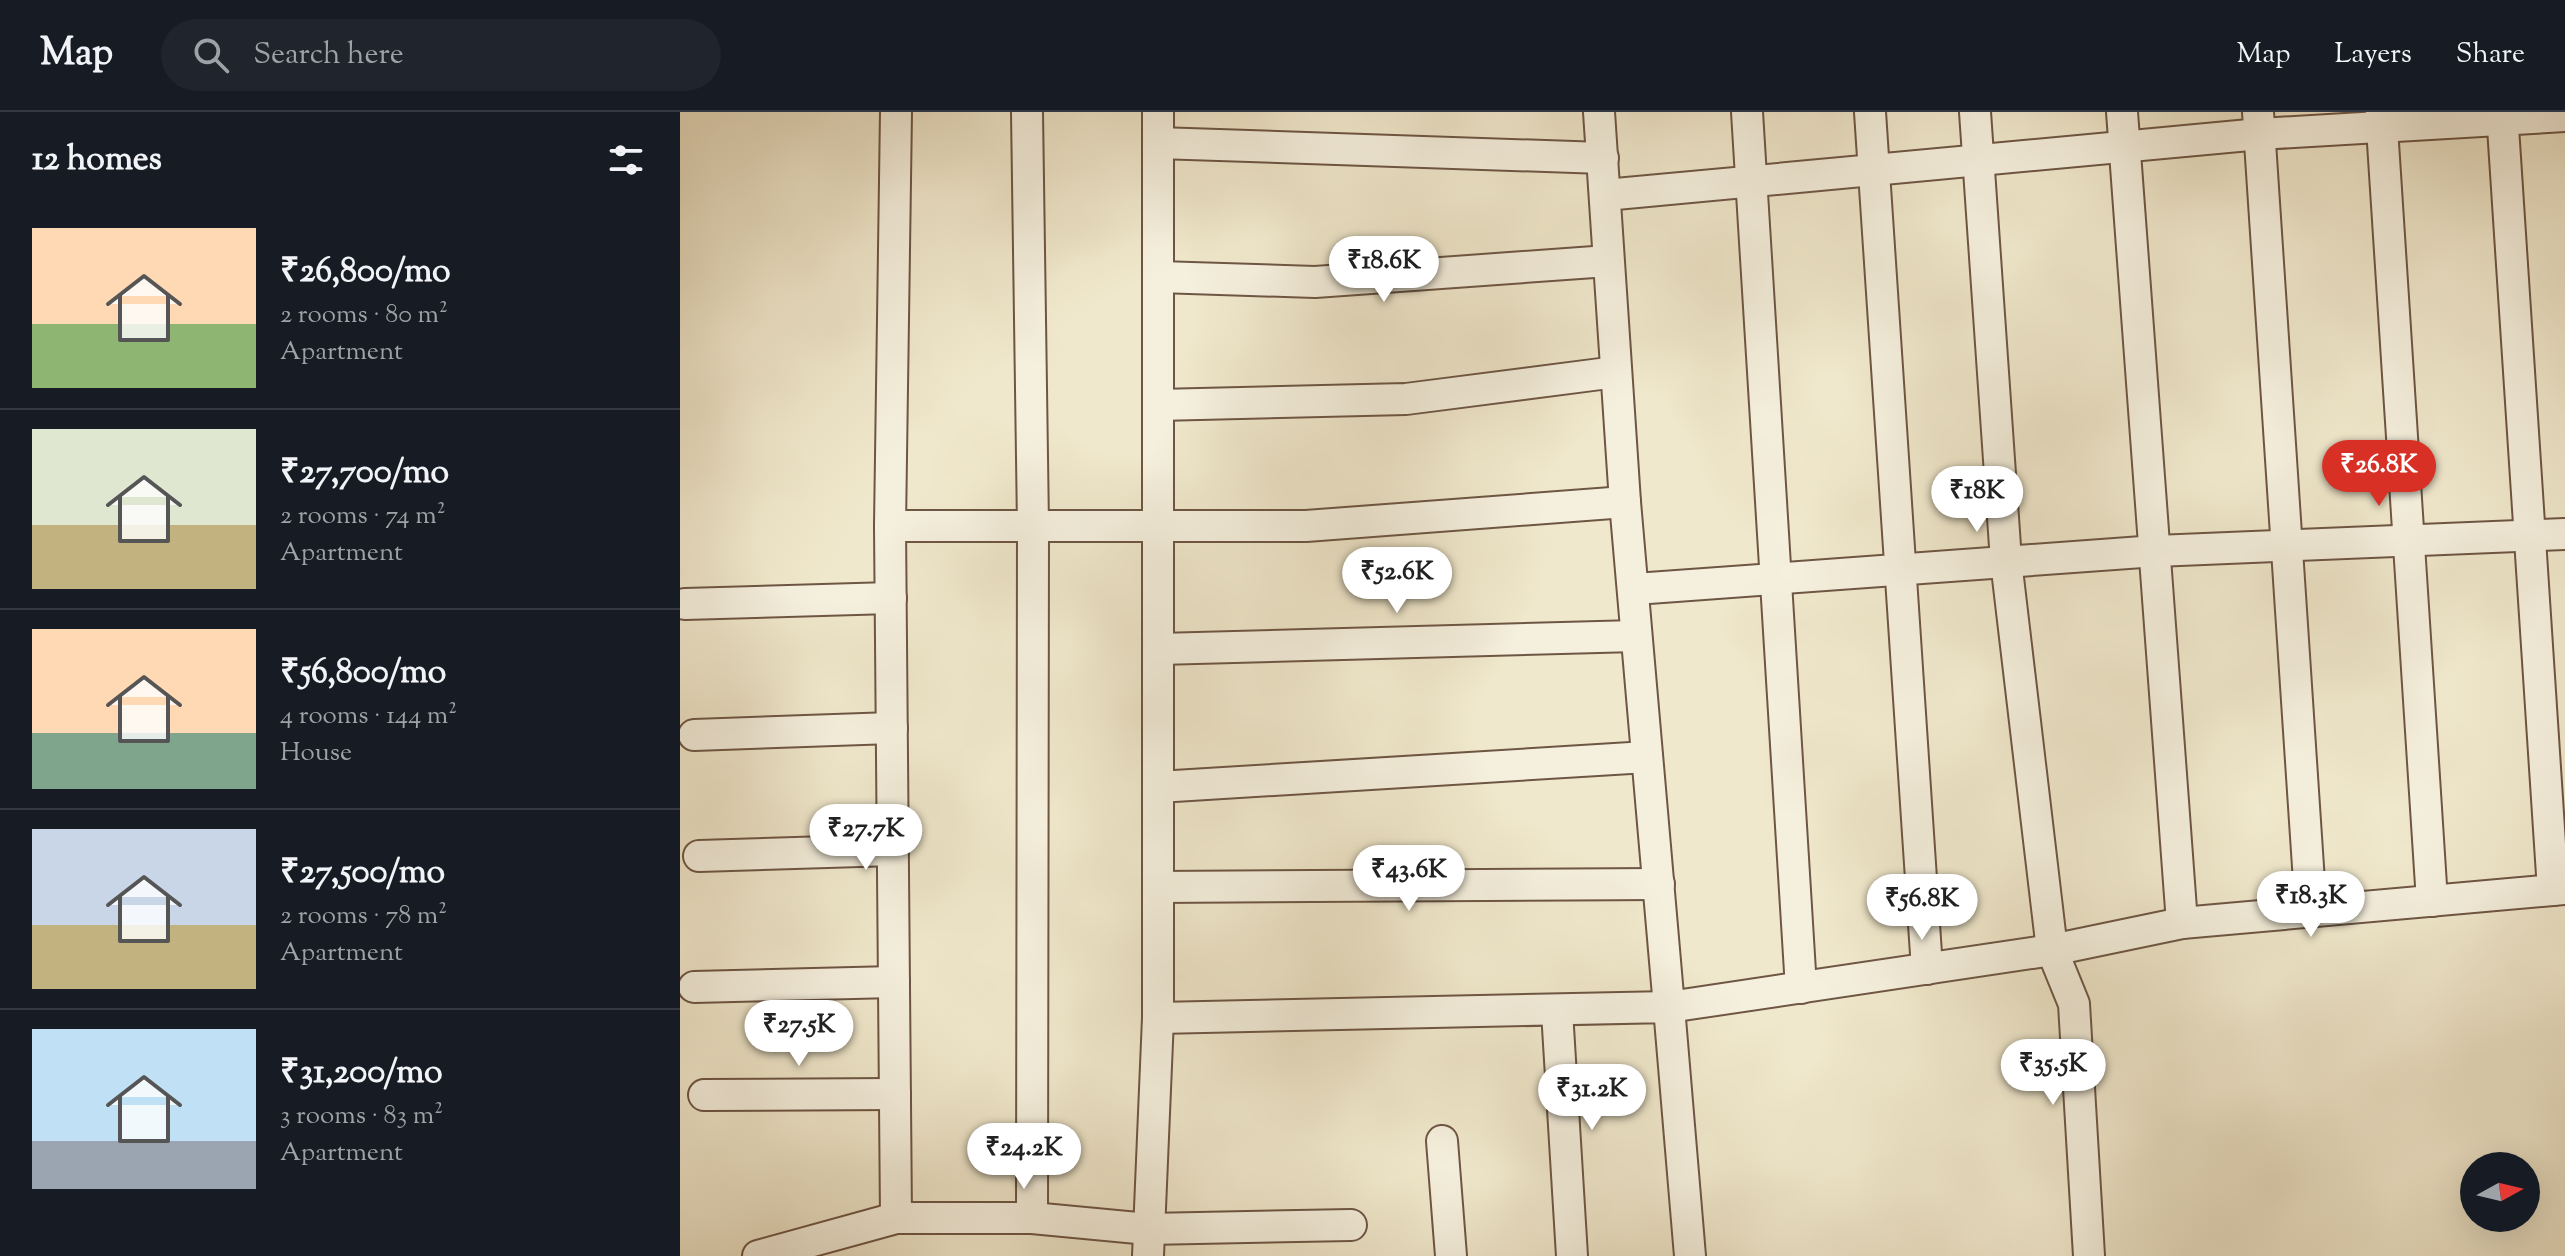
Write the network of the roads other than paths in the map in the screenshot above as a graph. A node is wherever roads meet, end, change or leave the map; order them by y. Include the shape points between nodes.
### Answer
1 (896, 112) edge
2 (1027, 112) edge
3 (1158, 112) edge
4 (1599, 112) edge
5 (1747, 112) edge
6 (1870, 112) edge
7 (1975, 112) edge
8 (2122, 112) edge
9 (2502, 115) edge
10 (2565, 116) edge
11 (2382, 118) edge
12 (2259, 123) edge
13 (1158, 143) junction
14 (2125, 147) junction
15 (1603, 158) junction
16 (1979, 162) junction
17 (1873, 169) junction
18 (1754, 182) junction
19 (1605, 195) junction
20 (1608, 261) junction
21 (1159, 277) junction
22 (1616, 372) junction
23 (1158, 405) junction
24 (1625, 502) junction
25 (1159, 524) junction
26 (890, 526) junction
27 (1033, 526) junction
28 (2565, 534) edge
29 (2530, 536) junction
30 (2408, 543) junction
31 (2288, 547) junction
32 (2156, 551) junction
33 (2006, 561) junction
34 (1900, 571) junction
35 (1775, 579) junction
36 (1635, 589) junction
37 (891, 598) junction
38 (685, 604) dead end
39 (1636, 636) junction
40 (1159, 649) junction
41 (892, 728) junction
42 (694, 735) dead end
43 (1647, 757) junction
44 (1158, 787) junction
45 (893, 850) junction
46 (699, 856) dead end
47 (1659, 884) junction
48 (1158, 887) junction
49 (2559, 889) edge
50 (2432, 901) junction
51 (2311, 912) junction
52 (2182, 923) junction
53 (2052, 950) junction
54 (1927, 969) junction
55 (894, 982) junction
56 (694, 987) dead end
57 (1801, 988) junction
58 (1669, 1007) junction
59 (1557, 1011) junction
60 (1158, 1018) junction
61 (895, 1094) junction
62 (704, 1095) dead end
63 (1442, 1141) dead end
64 (896, 1218) junction
65 (1032, 1218) junction
66 (1351, 1225) dead end
67 (1148, 1243) edge
68 (758, 1256) edge
69 (1451, 1256) edge
70 (1572, 1256) edge
71 (1690, 1256) edge
72 (2089, 1256) edge

1 - 26 street
2 - 27 street
3 - 13 street
4 - 15 street
5 - 18 street
6 - 17 street
7 - 16 street
8 - 14 street
9 - 10 street
9 - 11 street
9 - 29 street
11 - 12 street
11 - 30 street
12 - 14 street
12 - 31 street
13 - 15 street
13 - 21 street
14 - 16 street
14 - 32 street
15 - 19 street
16 - 17 street
16 - 33 street
17 - 18 street
17 - 34 street
18 - 19 street
18 - 35 street
19 - 20 street
20 - 21 street via 1315,282
20 - 22 street
21 - 23 street
22 - 23 street via 1406,399
22 - 24 street
23 - 25 street
24 - 25 street via 1306,526
24 - 36 street
25 - 27 street
25 - 40 street
26 - 27 street
26 - 37 street
27 - 65 street
28 - 29 street
29 - 30 street
29 - 49 street
30 - 31 street
30 - 50 street
31 - 32 street
31 - 51 street
32 - 33 street
32 - 52 street
33 - 34 street
33 - 53 street
34 - 35 street
34 - 54 street
35 - 36 street
35 - 57 street
36 - 39 street
37 - 38 street
37 - 41 street
39 - 40 street
39 - 43 street
40 - 44 street
41 - 42 street
41 - 45 street
43 - 44 street
43 - 47 street
44 - 48 street
45 - 46 street
45 - 55 street
47 - 48 street
47 - 58 street
48 - 60 street
49 - 50 street
50 - 51 street
51 - 52 street
52 - 53 street
53 - 54 street
53 - 72 street via 2074,1004
54 - 57 street
55 - 56 street
55 - 61 street
57 - 58 street
58 - 59 street
58 - 71 street
59 - 60 street
59 - 70 street
60 - 67 street
61 - 62 street
61 - 64 street
63 - 69 street
64 - 65 street
64 - 68 street
65 - 67 street
66 - 67 street

